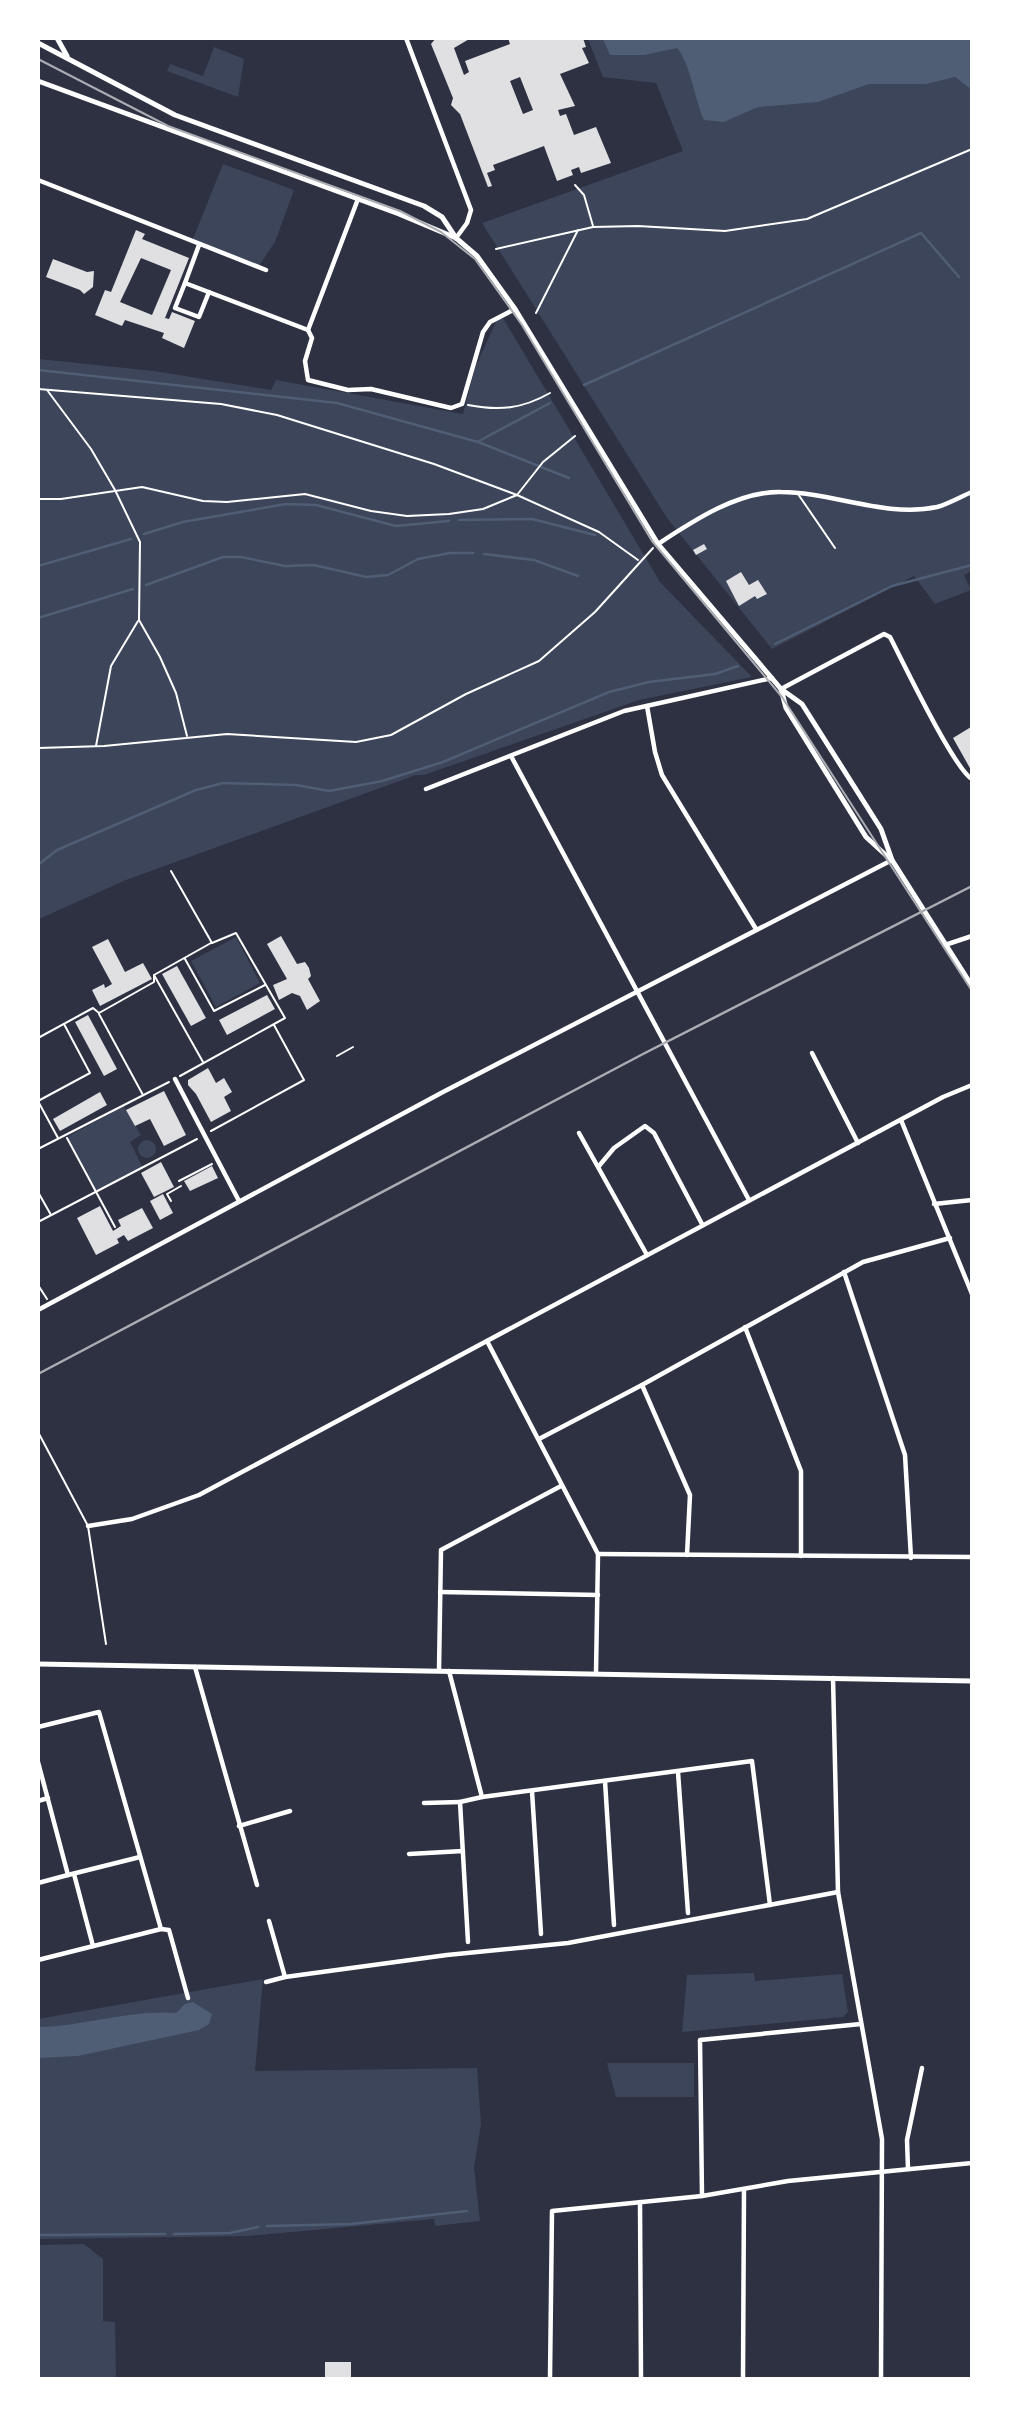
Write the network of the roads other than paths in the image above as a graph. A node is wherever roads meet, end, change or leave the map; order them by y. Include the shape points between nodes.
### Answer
1 (57, 38) edge
2 (405, 38) edge
3 (38, 43) edge
4 (69, 58) junction
5 (38, 80) edge
6 (38, 180) edge
7 (358, 199) junction
8 (456, 237) junction
9 (199, 245) junction
10 (266, 270) dead end
11 (185, 283) junction
12 (209, 292) junction
13 (515, 309) junction
14 (308, 330) junction
15 (971, 492) edge
16 (798, 493) junction
17 (658, 544) junction
18 (835, 548) dead end
19 (772, 678) junction
20 (780, 689) junction
21 (647, 706) junction
22 (511, 756) junction
23 (971, 779) edge
24 (426, 789) dead end
25 (892, 860) junction
26 (756, 929) junction
27 (971, 936) edge
28 (945, 945) junction
29 (971, 986) edge
30 (638, 991) junction
31 (812, 1053) dead end
32 (175, 1079) road end
33 (971, 1085) edge
34 (901, 1120) junction
35 (579, 1133) dead end
36 (858, 1143) junction
37 (599, 1166) junction
38 (749, 1199) junction
39 (971, 1200) edge
40 (239, 1201) junction
41 (934, 1204) junction
42 (702, 1224) junction
43 (950, 1238) junction
44 (647, 1255) junction
45 (845, 1272) junction
46 (971, 1294) edge
47 (38, 1310) edge
48 (745, 1327) junction
49 (487, 1341) junction
50 (642, 1385) junction
51 (38, 1432) edge
52 (538, 1439) junction
53 (561, 1486) junction
54 (88, 1526) junction
55 (598, 1553) junction
56 (687, 1555) junction
57 (802, 1556) junction
58 (971, 1557) edge
59 (911, 1558) junction
60 (440, 1592) junction
61 (598, 1595) junction
62 (106, 1644) dead end
63 (38, 1664) edge
64 (195, 1665) junction
65 (439, 1670) junction
66 (449, 1670) junction
67 (596, 1673) junction
68 (833, 1678) junction
69 (971, 1681) edge
70 (38, 1727) edge
71 (38, 1762) edge
72 (678, 1772) junction
73 (604, 1781) junction
74 (532, 1791) junction
75 (482, 1797) junction
76 (48, 1798) junction
77 (38, 1801) edge
78 (460, 1802) junction
79 (424, 1803) dead end
80 (290, 1811) dead end
81 (239, 1826) junction
82 (463, 1851) junction
83 (409, 1854) dead end
84 (140, 1857) junction
85 (75, 1874) junction
86 (68, 1875) junction
87 (38, 1883) edge
88 (257, 1885) dead end
89 (838, 1892) junction
90 (771, 1905) junction
91 (688, 1913) dead end
92 (269, 1921) dead end
93 (614, 1925) dead end
94 (161, 1929) junction
95 (541, 1934) dead end
96 (468, 1942) dead end
97 (93, 1946) junction
98 (38, 1960) edge
99 (285, 1977) junction
100 (266, 1982) dead end
101 (188, 1998) dead end
102 (862, 2024) junction
103 (922, 2068) dead end
104 (971, 2163) edge
105 (908, 2169) junction
106 (883, 2172) junction
107 (744, 2189) junction
108 (702, 2196) junction
109 (640, 2202) junction
110 (550, 2378) edge
111 (641, 2378) edge
112 (743, 2378) edge
113 (881, 2378) edge

1 - 4 main road
2 - 8 street via 471,210
3 - 4 main road
4 - 8 main road via 175,115 424,206 442,217
5 - 7 main road
6 - 9 street
7 - 8 main road
7 - 14 street
8 - 13 main road via 477,256
9 - 10 street
9 - 11 street
11 - 12 street
11 - 12 street via 175,308 199,317
12 - 14 street
13 - 14 street via 490,322 462,404 451,408 308,380 304,361 312,338
13 - 17 main road
15 - 16 street via 940,506 913,509
16 - 17 street via 779,491 744,498
16 - 18 lane
17 - 19 main road
19 - 20 main road
19 - 21 street
20 - 23 street via 884,634 890,637 943,737
20 - 25 main road via 786,708 866,838
20 - 25 main road via 802,704 881,829
21 - 22 street
21 - 26 street via 662,775
22 - 24 street
22 - 30 street
25 - 26 street
25 - 28 main road
26 - 30 street
27 - 28 street
28 - 29 main road
30 - 38 street
30 - 40 street
31 - 36 street
32 - 40 street
33 - 34 street
34 - 36 street
34 - 41 street
35 - 37 street
36 - 38 street
37 - 42 street via 614,1148 645,1126 654,1133
37 - 44 street
38 - 42 street
39 - 41 street
40 - 47 street
41 - 43 street
42 - 44 street
43 - 45 street via 863,1262
43 - 46 street
44 - 49 street
45 - 48 street
45 - 59 street via 905,1455
48 - 50 street
48 - 57 street via 801,1471
49 - 52 street
49 - 54 street via 199,1495 132,1519
50 - 52 street
50 - 56 street via 690,1495
51 - 54 lane
52 - 53 street
53 - 55 street
53 - 60 street via 441,1550
54 - 62 lane
55 - 56 street
55 - 61 street
56 - 57 street
57 - 59 street
58 - 59 street
60 - 61 street
60 - 65 street
61 - 67 street
63 - 64 main road
64 - 65 main road
64 - 81 street
65 - 66 main road
66 - 67 main road
66 - 75 street
67 - 68 main road
68 - 69 main road
68 - 89 street
70 - 84 street via 99,1712
71 - 76 street
72 - 73 street
72 - 90 street via 752,1761
72 - 91 street
73 - 74 street
73 - 93 street
74 - 75 street
74 - 95 street
75 - 78 street
76 - 77 street
76 - 86 street
78 - 79 street
78 - 82 street
80 - 81 street
81 - 88 street
82 - 83 street
82 - 96 street
84 - 85 street
84 - 94 street
85 - 86 street
85 - 97 street
86 - 87 street
89 - 90 street
89 - 102 street
90 - 99 street via 555,1945
92 - 99 street
94 - 97 street
94 - 101 street via 169,1930
97 - 98 street
99 - 100 street
102 - 106 street via 882,2139
102 - 108 street via 700,2040
103 - 105 street via 907,2140
104 - 105 street
105 - 106 street
106 - 107 street
106 - 113 street
107 - 108 street
107 - 112 street
108 - 109 street
109 - 110 street via 552,2211
109 - 111 street

